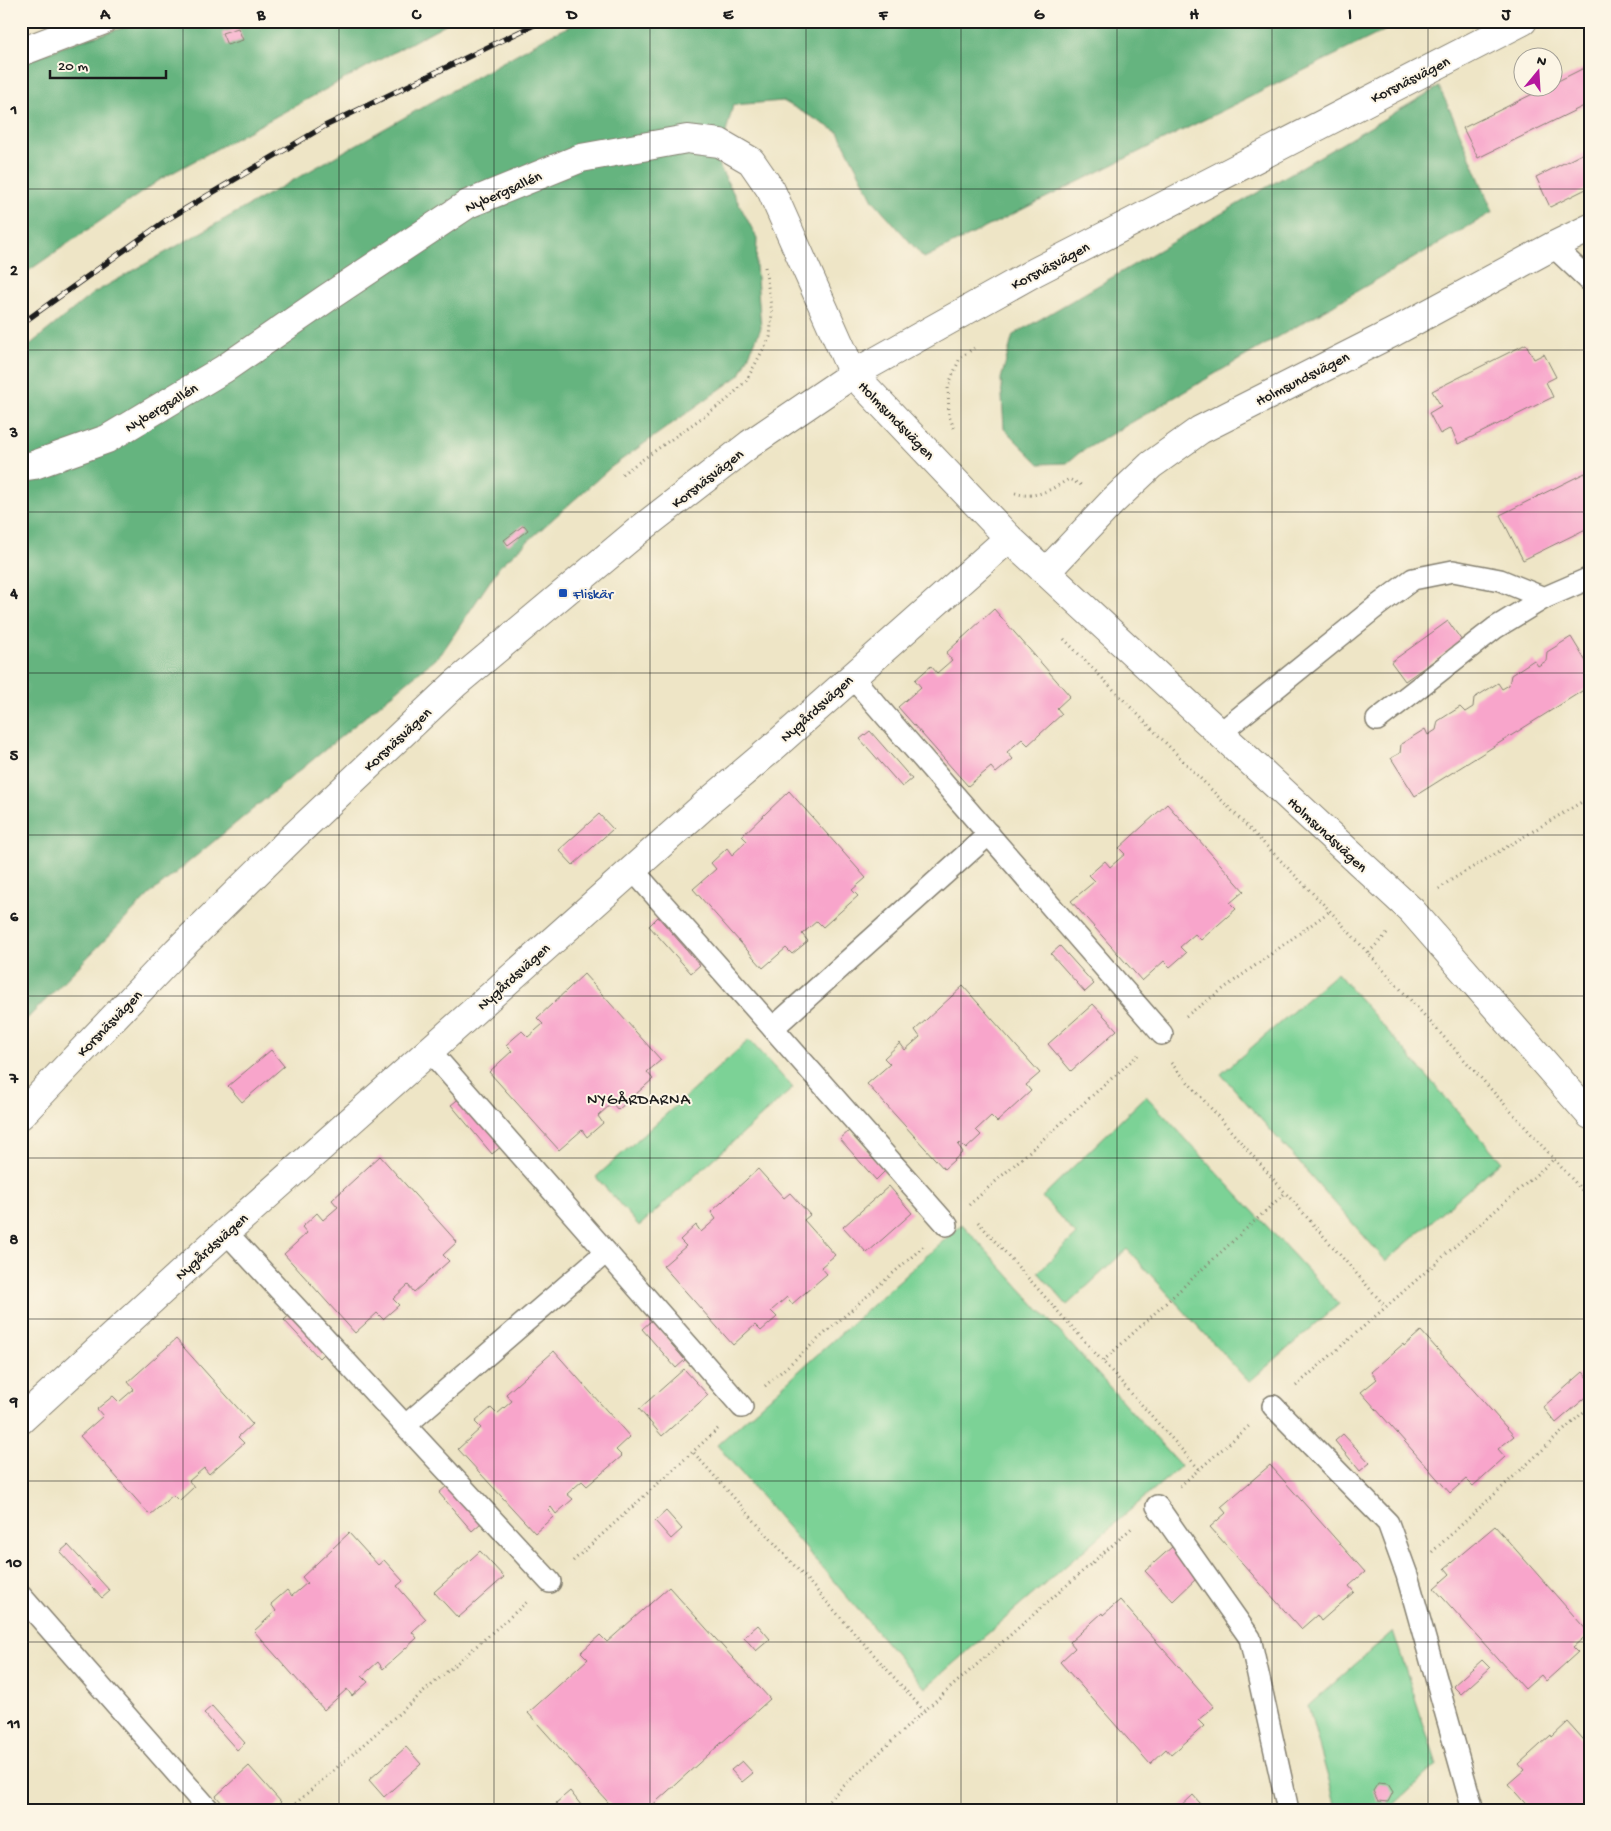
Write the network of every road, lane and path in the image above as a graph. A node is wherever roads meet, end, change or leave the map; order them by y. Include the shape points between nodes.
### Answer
1 (102, 21) edge
2 (1523, 21) edge
3 (21, 52) edge
4 (1590, 228) edge
5 (1553, 246) junction
6 (796, 247) junction
7 (1590, 281) edge
8 (978, 345) dead end
9 (853, 374) junction
10 (954, 430) dead end
11 (21, 467) edge
12 (622, 474) dead end
13 (1012, 491) dead end
14 (1113, 501) junction
15 (1009, 538) junction
16 (1046, 572) junction
17 (1590, 578) edge
18 (1544, 598) junction
19 (1062, 637) dead end
20 (852, 677) junction
21 (1377, 720) dead end
22 (1219, 734) junction
23 (988, 834) junction
24 (632, 869) junction
25 (1330, 911) junction
26 (1368, 953) dead end
27 (773, 1028) junction
28 (1157, 1038) junction
29 (430, 1050) junction
30 (21, 1115) edge
31 (1590, 1115) edge
32 (1554, 1159) dead end
33 (1285, 1193) junction
34 (966, 1209) junction
35 (947, 1225) junction
36 (226, 1232) junction
37 (606, 1252) junction
38 (1385, 1306) junction
39 (1103, 1361) junction
40 (1273, 1406) junction
41 (1590, 1406) edge
42 (742, 1407) junction
43 (21, 1420) edge
44 (406, 1426) junction
45 (694, 1452) junction
46 (1199, 1470) junction
47 (1157, 1506) junction
48 (1407, 1575) junction
49 (550, 1582) junction
50 (21, 1596) edge
51 (924, 1711) junction
52 (209, 1810) edge
53 (288, 1810) edge
54 (818, 1810) edge
55 (1288, 1810) edge
56 (1473, 1810) edge

1 - 3 street
2 - 9 street, Korsnäsvägen via 1036,272
4 - 5 street, Holmsundsvägen
5 - 7 lane
5 - 14 street, Holmsundsvägen via 1394,332 1200,430 1151,465
6 - 9 street, Nybergsallén
6 - 11 street, Nybergsallén via 771,190 750,161 720,143 687,138 581,158 468,204 224,369 107,439
6 - 12 path via 765,261 772,313 770,337 746,381 726,400
8 - 10 path via 960,358 948,386 949,416
9 - 15 street, Holmsundsvägen
9 - 30 street, Korsnäsvägen via 742,450 638,531 455,684 177,951
13 - 14 path via 1032,495 1046,492 1069,479
14 - 16 street, Holmsundsvägen
15 - 16 street, Holmsundsvägen
15 - 20 street, Nygårdsvägen
16 - 22 street, Holmsundsvägen
17 - 18 lane
18 - 21 lane via 1495,628
18 - 22 lane via 1500,580 1453,571 1413,579
19 - 25 path
20 - 23 lane
20 - 24 street, Nygårdsvägen
22 - 31 street, Holmsundsvägen via 1412,911
23 - 27 lane
23 - 28 lane
24 - 27 lane
24 - 29 street, Nygårdsvägen
25 - 26 path
25 - 28 path
27 - 35 lane
28 - 33 path
28 - 34 path
29 - 36 street, Nygårdsvägen
29 - 37 lane
32 - 38 path
33 - 38 path
33 - 39 path
34 - 35 path
34 - 39 path
35 - 42 path
36 - 43 street, Nygårdsvägen
36 - 44 lane
37 - 42 lane
37 - 44 lane
38 - 40 path
39 - 46 path
40 - 46 path
40 - 48 lane via 1388,1523
41 - 48 path
42 - 45 path
44 - 49 lane
45 - 49 path
45 - 51 path
46 - 47 path
47 - 51 path
47 - 55 lane via 1250,1638
48 - 56 lane
49 - 53 path
50 - 52 lane
51 - 54 path

